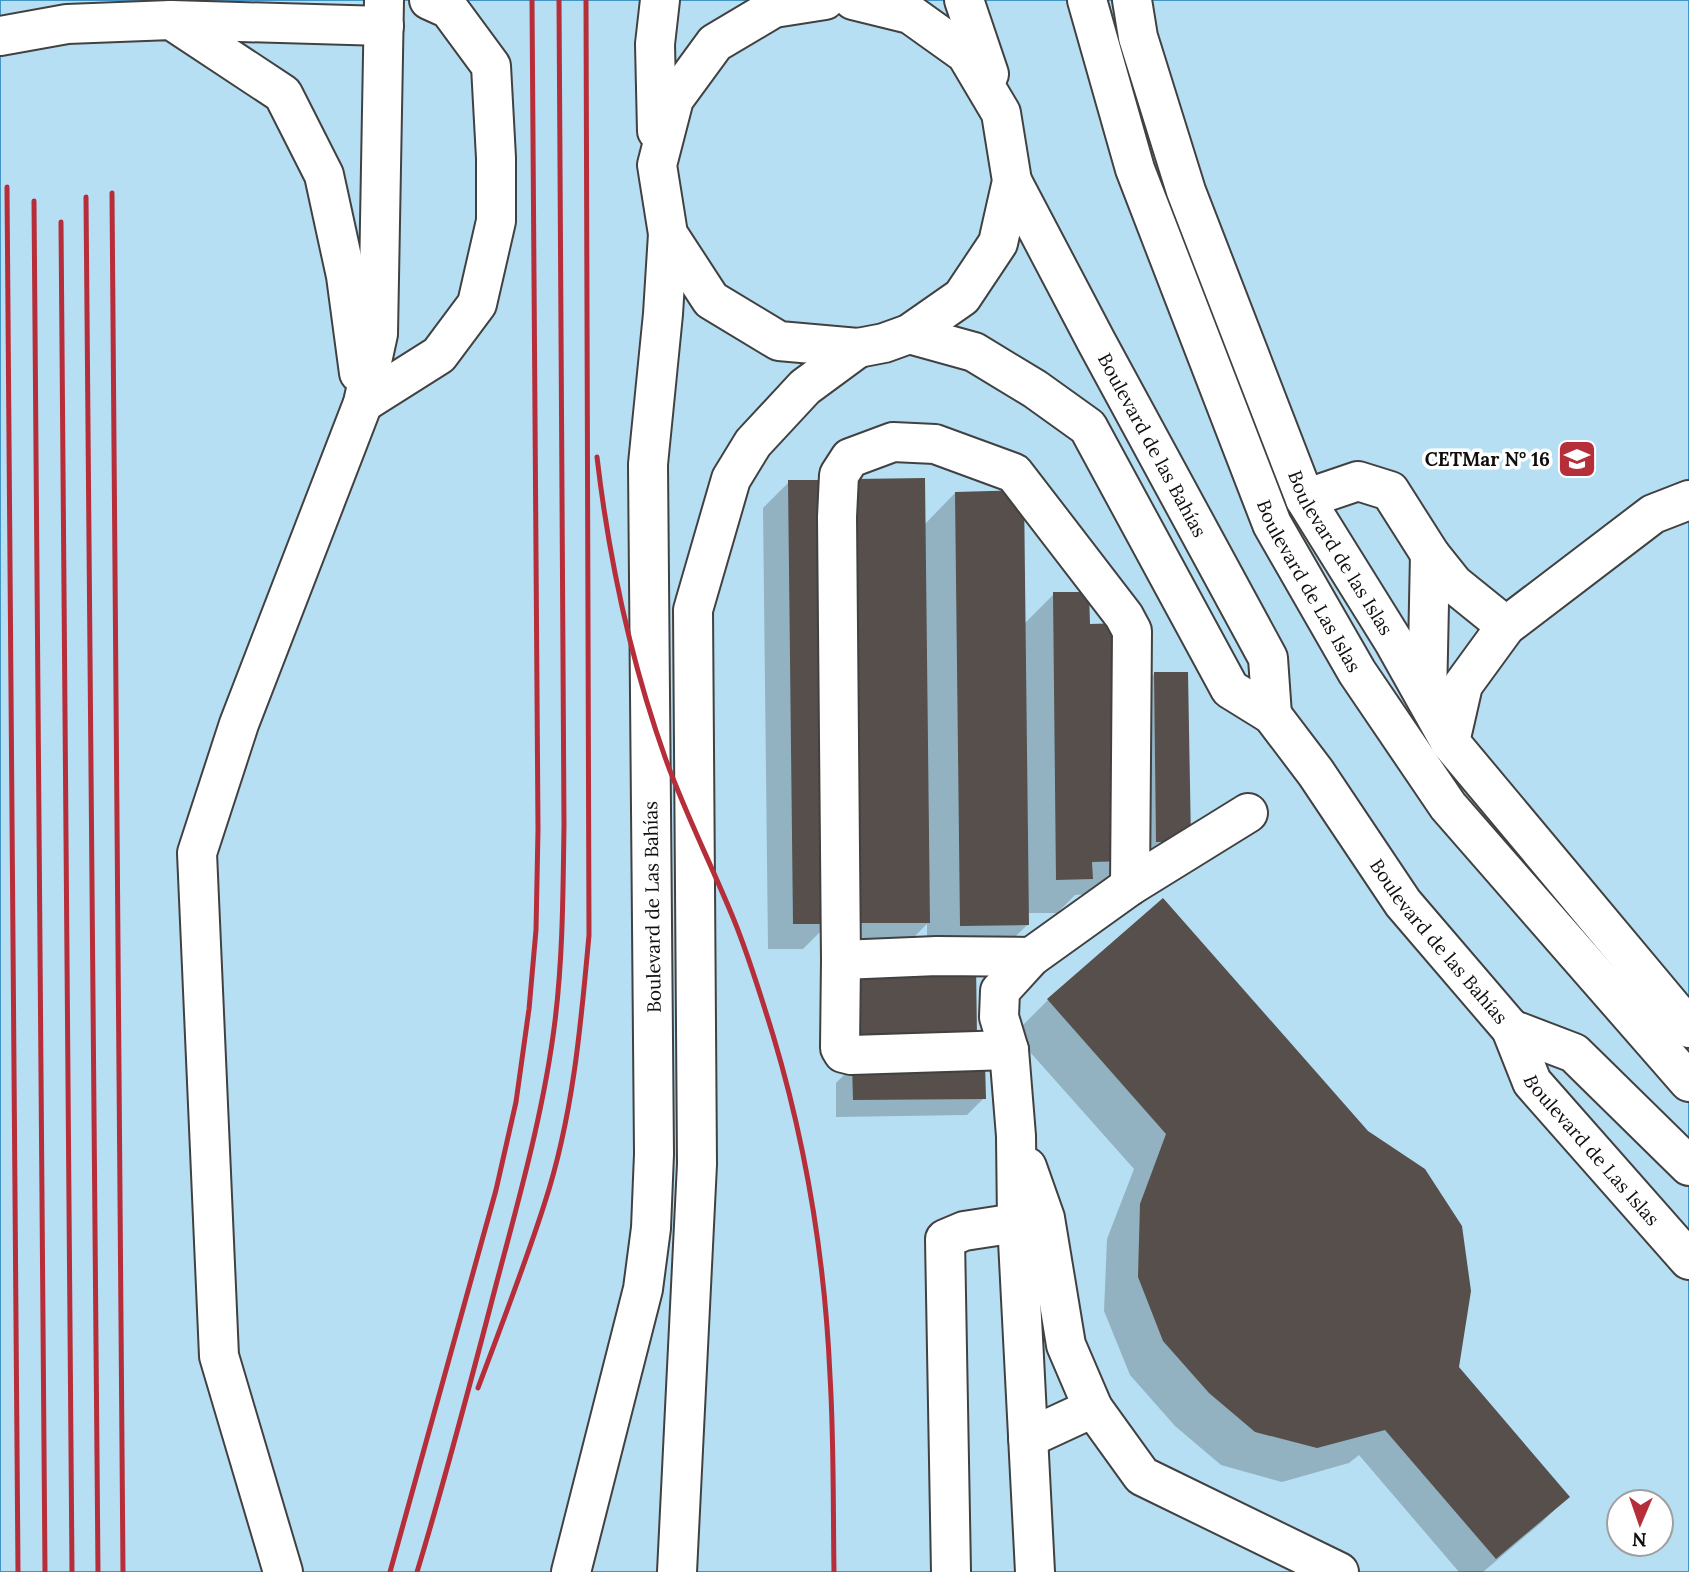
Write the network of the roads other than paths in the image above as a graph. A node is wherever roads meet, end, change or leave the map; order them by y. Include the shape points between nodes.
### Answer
1 (429, 0) edge
2 (660, 0) edge
3 (825, 0) edge
4 (853, 0) edge
5 (964, 0) edge
6 (1087, 0) edge
7 (1132, 0) edge
8 (384, 13) edge
9 (171, 20) junction
10 (0, 36) edge
11 (1002, 113) junction
12 (657, 165) junction
13 (1012, 181) junction
14 (668, 234) junction
15 (909, 334) junction
16 (858, 348) junction
17 (363, 403) junction
18 (1305, 499) junction
19 (1689, 500) edge
20 (1430, 554) junction
21 (1506, 626) junction
22 (1427, 700) junction
23 (1272, 715) junction
24 (1451, 742) junction
25 (1248, 813) dead end
26 (1130, 886) junction
27 (1031, 957) junction
28 (841, 960) junction
29 (1689, 1028) edge
30 (1511, 1029) junction
31 (1009, 1050) junction
32 (1689, 1082) edge
33 (1689, 1166) edge
34 (1031, 1220) junction
35 (1689, 1260) edge
36 (1093, 1408) junction
37 (1028, 1438) junction
38 (678, 1570) edge
39 (283, 1572) edge
40 (571, 1572) edge
41 (951, 1572) edge
42 (1035, 1572) edge
43 (1339, 1572) edge

1 - 17 street via 449,9 491,66 496,221 477,304 439,355
2 - 12 street via 655,44
3 - 12 street via 774,8 715,43 674,99
4 - 11 street via 910,14 966,54
5 - 11 street
6 - 32 street, Boulevard de Las Islas via 1135,169 1272,524 1357,672 1448,806
7 - 18 street, Boulevard de las Islas via 1138,37 1185,191
8 - 9 street
8 - 17 street via 378,334
9 - 10 street via 67,24
9 - 17 street via 283,94 324,175 346,276
11 - 13 street
12 - 14 street
13 - 15 street via 998,243 984,265 962,297
13 - 23 street, Boulevard de las Bahías via 1268,658
14 - 16 street via 711,300 779,341
14 - 40 street, Boulevard de Las Bahías via 648,464 651,1228 643,1289
15 - 16 street
15 - 23 street, Boulevard de las Bahías via 974,352 1088,426 1230,689
16 - 38 street via 805,387 753,443 731,479 694,610 697,1164
17 - 39 street via 239,724 197,853 219,1356
18 - 20 street via 1358,481 1390,491
18 - 22 street, Boulevard de las Islas
19 - 21 street via 1653,514
20 - 21 street via 1454,584
20 - 22 street
21 - 24 street via 1463,685
22 - 24 street, Boulevard de las Islas
23 - 30 street, Boulevard de las Bahías via 1403,903
24 - 29 street, Boulevard de las Islas
25 - 26 street
26 - 27 street
26 - 28 street via 1132,631 1124,616 1014,473 935,444 892,442 850,458 839,475
27 - 28 street
27 - 31 street via 1000,991 999,1017
28 - 31 street via 843,1053
30 - 33 street, Boulevard de Las Bahías via 1574,1053
30 - 35 street, Boulevard de Las Islas via 1532,1082
31 - 34 street via 1016,1136
34 - 36 street via 1066,1345
34 - 37 street
34 - 41 street via 945,1238
36 - 37 street
36 - 43 street via 1142,1476
37 - 42 street

